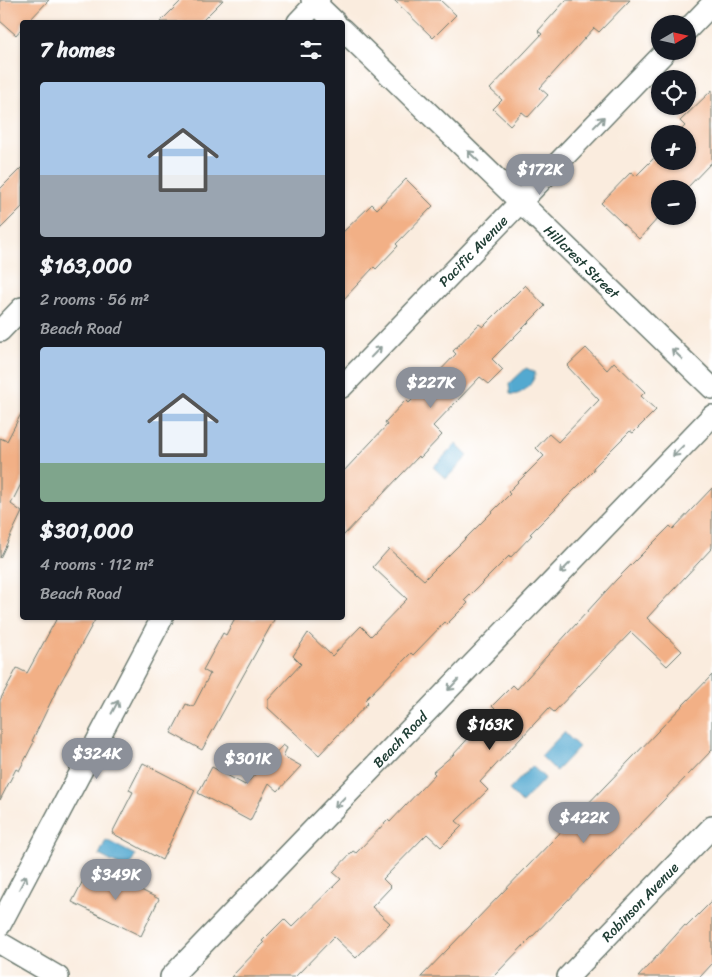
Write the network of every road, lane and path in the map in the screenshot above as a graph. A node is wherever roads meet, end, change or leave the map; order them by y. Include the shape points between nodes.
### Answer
1 (316, 1) edge
2 (712, 4) edge
3 (300, 20) edge
4 (333, 20) edge
5 (696, 21) edge
6 (345, 32) edge
7 (657, 60) edge
8 (521, 203) junction
9 (20, 310) edge
10 (0, 331) edge
11 (345, 384) edge
12 (712, 388) edge
13 (712, 416) edge
14 (161, 620) edge
15 (712, 827) edge
16 (0, 925) edge
17 (0, 943) edge
18 (58, 977) edge
19 (171, 977) edge
20 (568, 977) edge

1 - 3 street
1 - 4 street
2 - 5 street
8 -> 6 street, Hillcrest Street
8 -> 7 street, Pacific Avenue
11 -> 8 street, Pacific Avenue
12 -> 8 street, Hillcrest Street
9 - 10 street
13 -> 19 street, Beach Road
16 -> 14 street
15 - 20 street, Robinson Avenue
17 - 18 street

